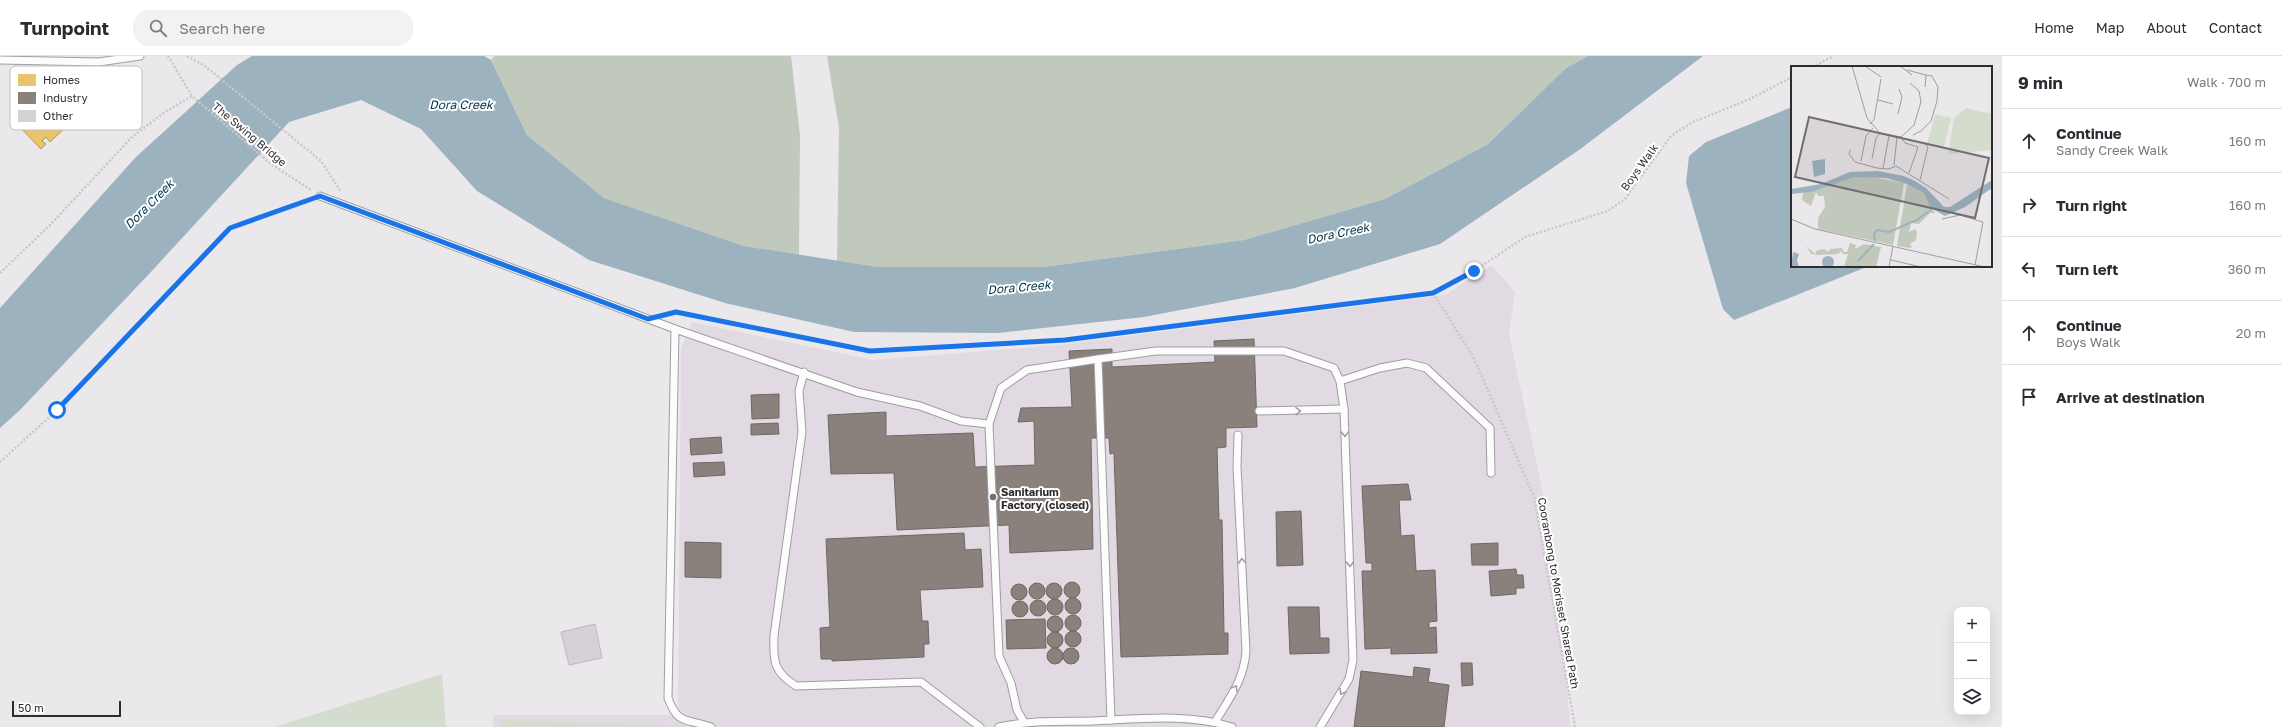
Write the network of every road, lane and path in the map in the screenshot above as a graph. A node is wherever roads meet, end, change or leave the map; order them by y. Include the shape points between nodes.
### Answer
1 (140, 56) edge
2 (168, 56) edge
3 (187, 56) edge
4 (1834, 56) edge
5 (0, 60) edge
6 (1814, 66) edge
7 (1791, 78) edge
8 (192, 96) junction
9 (142, 129) edge
10 (141, 130) edge
11 (320, 196) junction
12 (351, 207) junction
13 (0, 274) edge
14 (1433, 293) junction
15 (648, 319) junction
16 (675, 329) junction
17 (1098, 359) junction
18 (804, 372) junction
19 (1340, 382) junction
20 (1344, 409) junction
21 (1259, 411) dead end
22 (989, 424) junction
23 (1238, 435) dead end
24 (0, 462) edge
25 (1491, 473) dead end
26 (1161, 719) junction
27 (1111, 720) junction
28 (1024, 722) junction
29 (1215, 722) junction
30 (1095, 724) edge
31 (711, 727) edge
32 (980, 727) edge
33 (999, 727) edge
34 (1160, 727) edge
35 (1232, 727) edge
36 (1320, 727) edge
37 (1575, 727) edge

1 - 5 lane via 99,62
2 - 8 path, The Swing Bridge
3 - 12 path via 205,66 321,161
4 - 6 path
7 - 14 path, Boys Walk via 1750,99 1691,123 1671,136 1625,199 1608,211 1525,237 1474,271
8 - 9 path
8 - 11 path, The Swing Bridge via 271,164
10 - 13 path
11 - 12 lane
11 - 24 path via 230,228 57,410
12 - 15 lane
14 - 15 path via 1065,340 870,351 676,312
14 - 37 path, Cooranbong to Morisset Shared Path via 1474,358 1534,497
15 - 16 lane
16 - 18 lane
16 - 31 lane via 668,698 673,713 686,721
17 - 19 lane via 1156,351 1284,351 1334,368
17 - 22 lane via 1027,370 1001,388
17 - 27 lane
18 - 22 lane via 856,392 920,406 961,421
18 - 32 lane via 799,391 802,432 774,636 773,653 781,676 796,686 920,682
19 - 20 lane
19 - 25 lane via 1380,368 1407,364 1426,368 1490,428
21 -> 20 lane
20 -> 36 lane via 1353,660 1349,679
22 - 28 lane via 999,656 1011,684 1017,710
29 -> 23 lane via 1238,683 1245,663
26 - 27 lane
26 - 29 lane
26 - 34 lane
27 - 30 lane
28 - 30 lane
28 - 33 lane
29 - 35 lane

